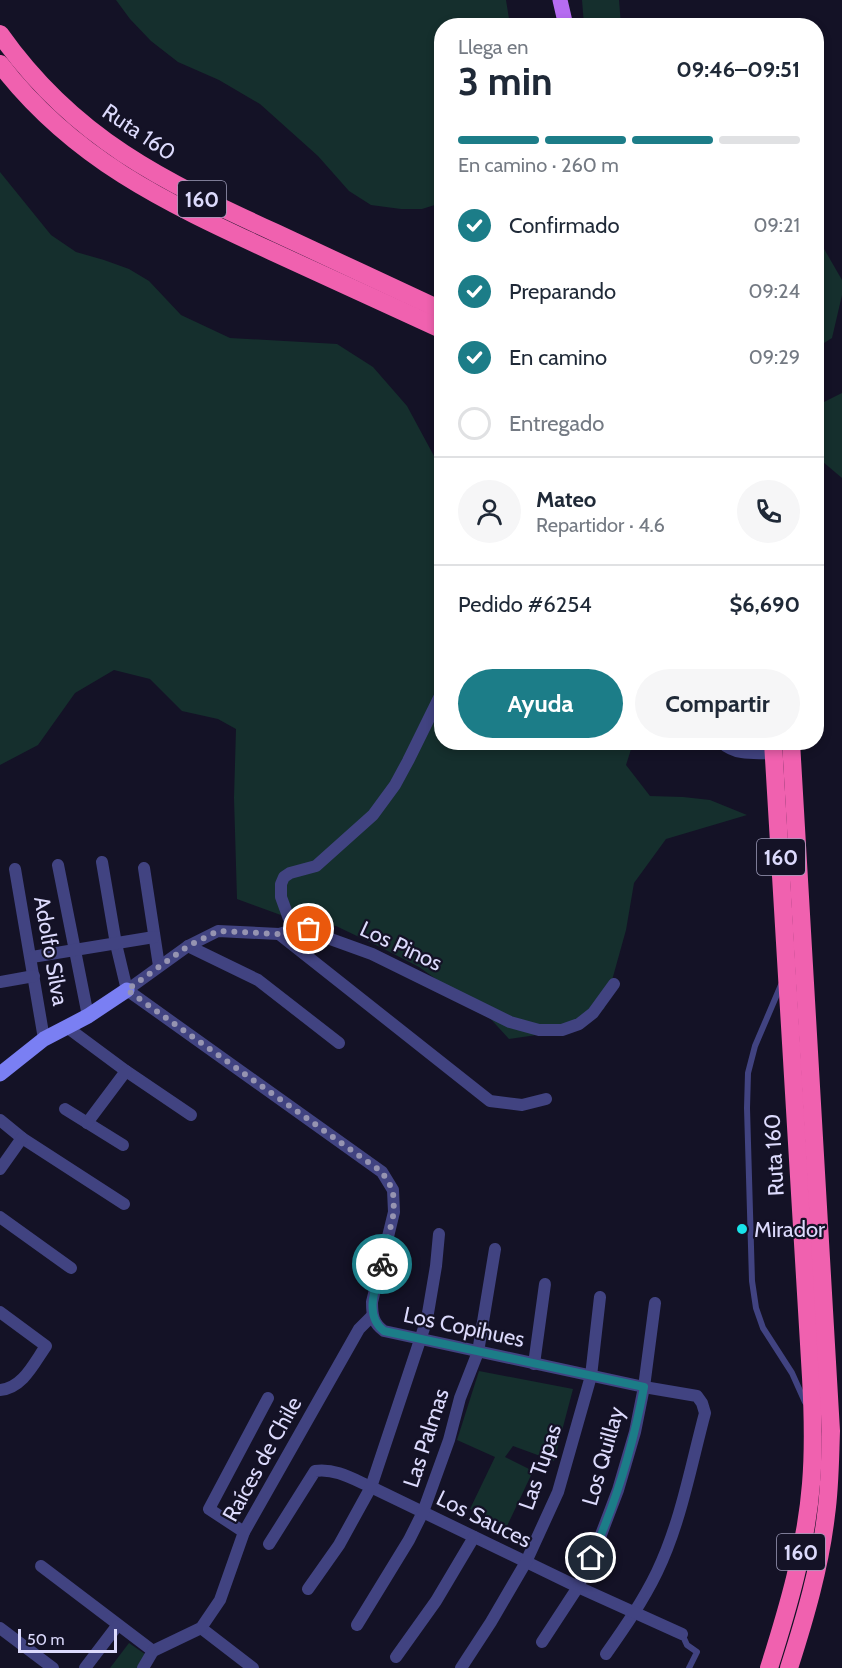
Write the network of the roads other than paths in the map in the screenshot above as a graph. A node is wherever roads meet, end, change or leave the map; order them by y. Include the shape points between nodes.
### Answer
1 (560, 0) edge
2 (564, 18) edge
3 (0, 34) edge
4 (0, 64) edge
5 (434, 307) edge
6 (434, 326) edge
7 (434, 708) edge
8 (729, 750) edge
9 (749, 750) edge
10 (772, 750) edge
11 (791, 750) edge
12 (102, 862) dead end
13 (58, 865) dead end
14 (144, 868) dead end
15 (15, 869) dead end
16 (293, 930) junction
17 (279, 934) junction
18 (154, 937) junction
19 (116, 944) junction
20 (188, 946) junction
21 (74, 951) junction
22 (32, 957) junction
23 (787, 962) junction
24 (159, 966) junction
25 (34, 976) junction
26 (0, 982) edge
27 (614, 984) dead end
28 (127, 990) junction
29 (88, 1016) junction
30 (68, 1028) junction
31 (44, 1039) junction
32 (339, 1042) dead end
33 (126, 1071) junction
34 (0, 1074) edge
35 (546, 1099) dead end
36 (65, 1109) dead end
37 (191, 1115) dead end
38 (0, 1120) edge
39 (87, 1123) junction
40 (22, 1138) junction
41 (123, 1145) dead end
42 (0, 1169) edge
43 (124, 1204) dead end
44 (0, 1217) edge
45 (439, 1234) dead end
46 (495, 1249) dead end
47 (70, 1268) dead end
48 (545, 1284) dead end
49 (600, 1297) dead end
50 (655, 1303) dead end
51 (0, 1312) edge
52 (372, 1316) junction
53 (420, 1340) junction
54 (478, 1352) junction
55 (534, 1364) junction
56 (591, 1376) junction
57 (644, 1387) junction
58 (0, 1389) edge
59 (268, 1398) dead end
60 (813, 1431) junction
61 (371, 1487) junction
62 (423, 1512) junction
63 (244, 1532) junction
64 (474, 1537) junction
65 (269, 1544) dead end
66 (526, 1562) junction
67 (41, 1566) dead end
68 (578, 1587) junction
69 (308, 1589) dead end
70 (635, 1612) junction
71 (117, 1626) junction
72 (357, 1626) dead end
73 (0, 1628) edge
74 (201, 1628) junction
75 (682, 1634) joint
76 (543, 1642) dead end
77 (153, 1651) junction
78 (606, 1654) dead end
79 (396, 1657) dead end
80 (53, 1668) edge
81 (85, 1668) edge
82 (142, 1668) edge
83 (253, 1668) edge
84 (460, 1668) edge
85 (689, 1668) edge
86 (769, 1668) edge
87 (789, 1668) edge

1 - 2 main road
3 - 5 highway, Ruta 160 / 160 via 59,102 105,142 138,164
4 - 6 highway, Ruta 160 / 160 via 40,110 73,140 143,189
7 - 16 street via 395,785 372,815 316,866 284,878 281,897
8 - 9 street
10 - 23 highway, Ruta 160 / 160
11 - 87 highway, Ruta 160 / 160 via 831,1431 827,1512 819,1562
12 - 19 street
13 - 21 street
14 - 18 street
15 - 22 street, Adolfo Silva
16 - 17 street, Los Pinos
16 - 27 street, Los Pinos via 309,929 372,954 510,1022 539,1030 562,1030 579,1024
17 - 20 street, Los Pinos via 218,931
17 - 35 street via 490,1101 522,1105
18 - 19 street
18 - 24 street
19 - 21 street
19 - 28 street
20 - 24 street, Los Pinos
20 - 32 street via 258,980
21 - 22 street
21 - 29 street
22 - 25 street, Adolfo Silva
23 - 60 highway, Ruta 160 / 160
23 - 60 lane via 748,1073 752,1281 763,1328 798,1383
24 - 28 street, Los Pinos
25 - 26 street
25 - 31 street, Adolfo Silva
28 - 29 street
28 - 52 street, Los Copihues via 382,1172 393,1190 394,1212
29 - 30 street
30 - 31 street
30 - 33 street
31 - 34 street
33 - 37 street
33 - 39 street
36 - 39 street
38 - 40 street
39 - 41 street
40 - 42 street
40 - 43 street
44 - 47 street
45 - 53 street via 427,1319
46 - 54 street, Las Palmas
48 - 55 street
49 - 56 street, Las Tupas
50 - 57 street, Los Quillay
51 - 58 street via 46,1346 22,1380
52 - 53 street, Los Copihues via 384,1331
52 - 63 street, Raíces de Chile via 359,1329
53 - 54 street, Los Copihues
53 - 61 street
54 - 55 street, Los Copihues
54 - 62 street, Las Palmas
55 - 56 street, Los Copihues
56 - 57 street, Los Copihues
56 - 66 street, Las Tupas via 558,1492
57 - 68 street, Los Quillay via 618,1490
57 - 70 street, Los Copihues via 697,1396 705,1413 675,1525 658,1570
59 - 63 street via 209,1509
60 - 86 highway, Ruta 160 / 160 via 803,1544 790,1604
61 - 62 street, Los Sauces
61 - 65 street, Los Sauces via 339,1473 315,1471
61 - 69 street via 334,1553
62 - 64 street, Los Sauces
62 - 72 street, Las Palmas
63 - 74 street, Raíces de Chile via 220,1600
64 - 66 street, Los Sauces
64 - 79 street via 436,1601
66 - 68 street, Los Sauces
66 - 84 street, Las Tupas
67 - 71 street
68 - 70 street, Los Sauces
68 - 76 street, Los Quillay
70 - 75 street, Los Sauces
70 - 78 street, Los Copihues
71 - 77 street
71 - 81 street
73 - 80 street
74 - 77 street
74 - 83 street
75 - 85 lane, Los Sauces via 687,1645 697,1652
77 - 82 street

